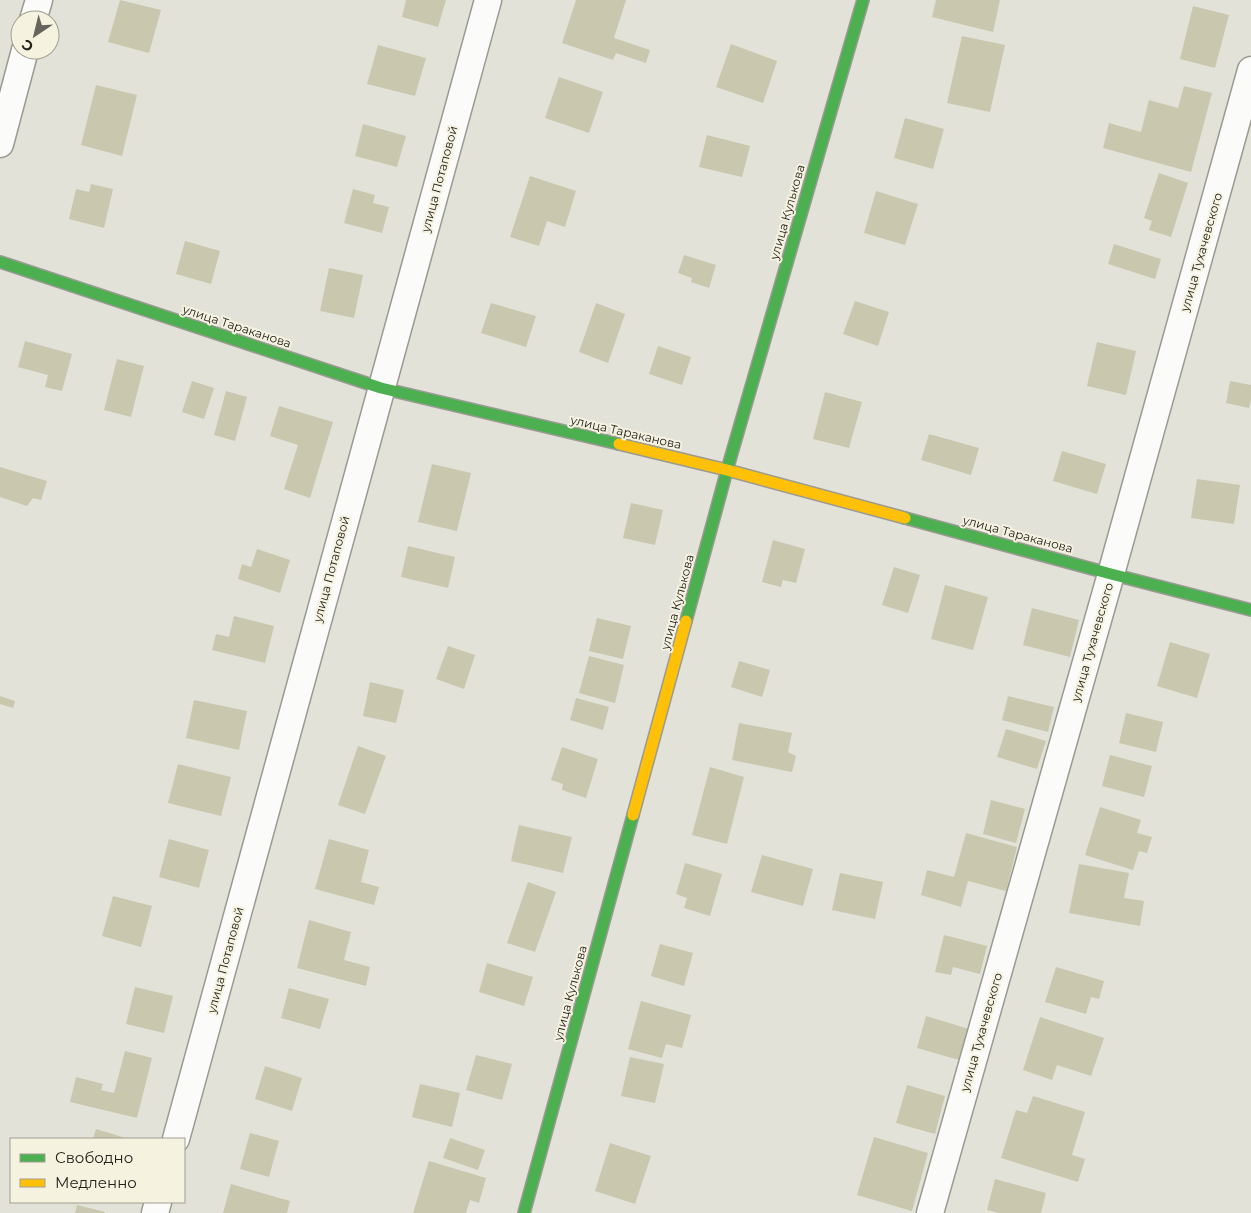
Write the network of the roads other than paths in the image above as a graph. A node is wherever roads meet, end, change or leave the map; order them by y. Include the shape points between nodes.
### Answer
1 (488, 0) edge
2 (863, 0) edge
3 (22, 60) edge
4 (1251, 70) edge
5 (0, 144) edge
6 (0, 262) edge
7 (381, 388) junction
8 (728, 470) junction
9 (1111, 574) junction
10 (1251, 610) edge
11 (176, 1138) edge
12 (524, 1213) edge
13 (930, 1213) edge

1 - 7 street, улица Потаповой
2 - 8 street, улица Кулькова
3 - 5 street
4 - 9 street, улица Тухачевского
6 - 7 street, улица Тараканова
7 - 8 street, улица Тараканова
7 - 11 street, улица Потаповой
8 - 9 street, улица Тараканова
8 - 12 street, улица Кулькова
9 - 10 street, улица Тараканова
9 - 13 street, улица Тухачевского

